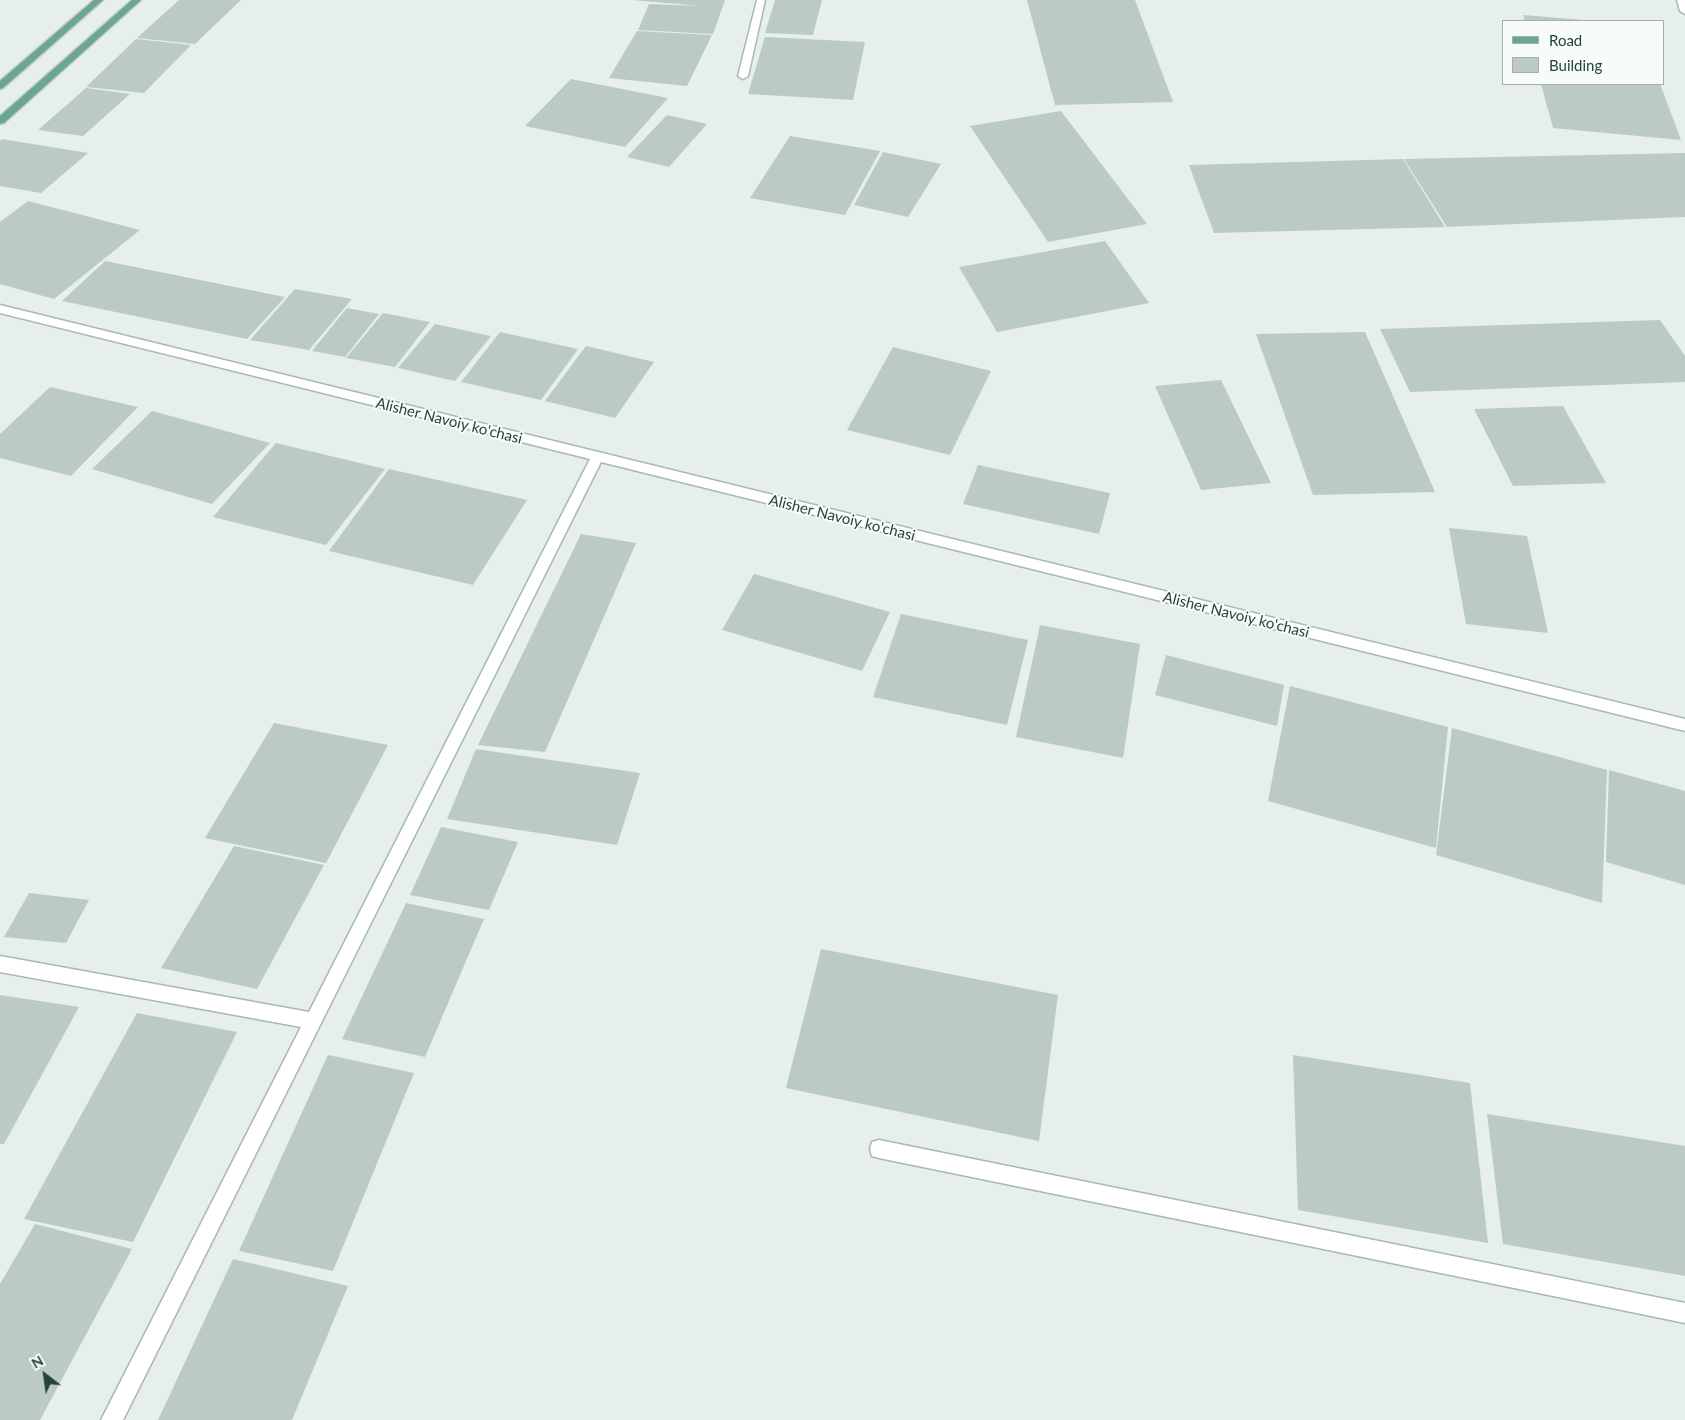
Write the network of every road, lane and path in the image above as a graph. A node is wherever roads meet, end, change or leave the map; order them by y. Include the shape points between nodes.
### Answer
1 (99, 0) edge
2 (137, 0) edge
3 (761, 0) edge
4 (1681, 0) edge
5 (1685, 11) edge
6 (743, 76) dead end
7 (0, 86) edge
8 (0, 121) edge
9 (0, 309) edge
10 (597, 458) junction
11 (1685, 725) edge
12 (0, 964) edge
13 (313, 1021) junction
14 (879, 1149) dead end
15 (1685, 1313) edge
16 (112, 1420) edge

1 - 7 main road
2 - 8 main road
3 - 6 street
4 - 5 street
9 - 10 street, Alisher Navoiy ko'chasi
10 - 11 street, Alisher Navoiy ko'chasi
10 - 13 street
12 - 13 street
13 - 16 street
14 - 15 street

